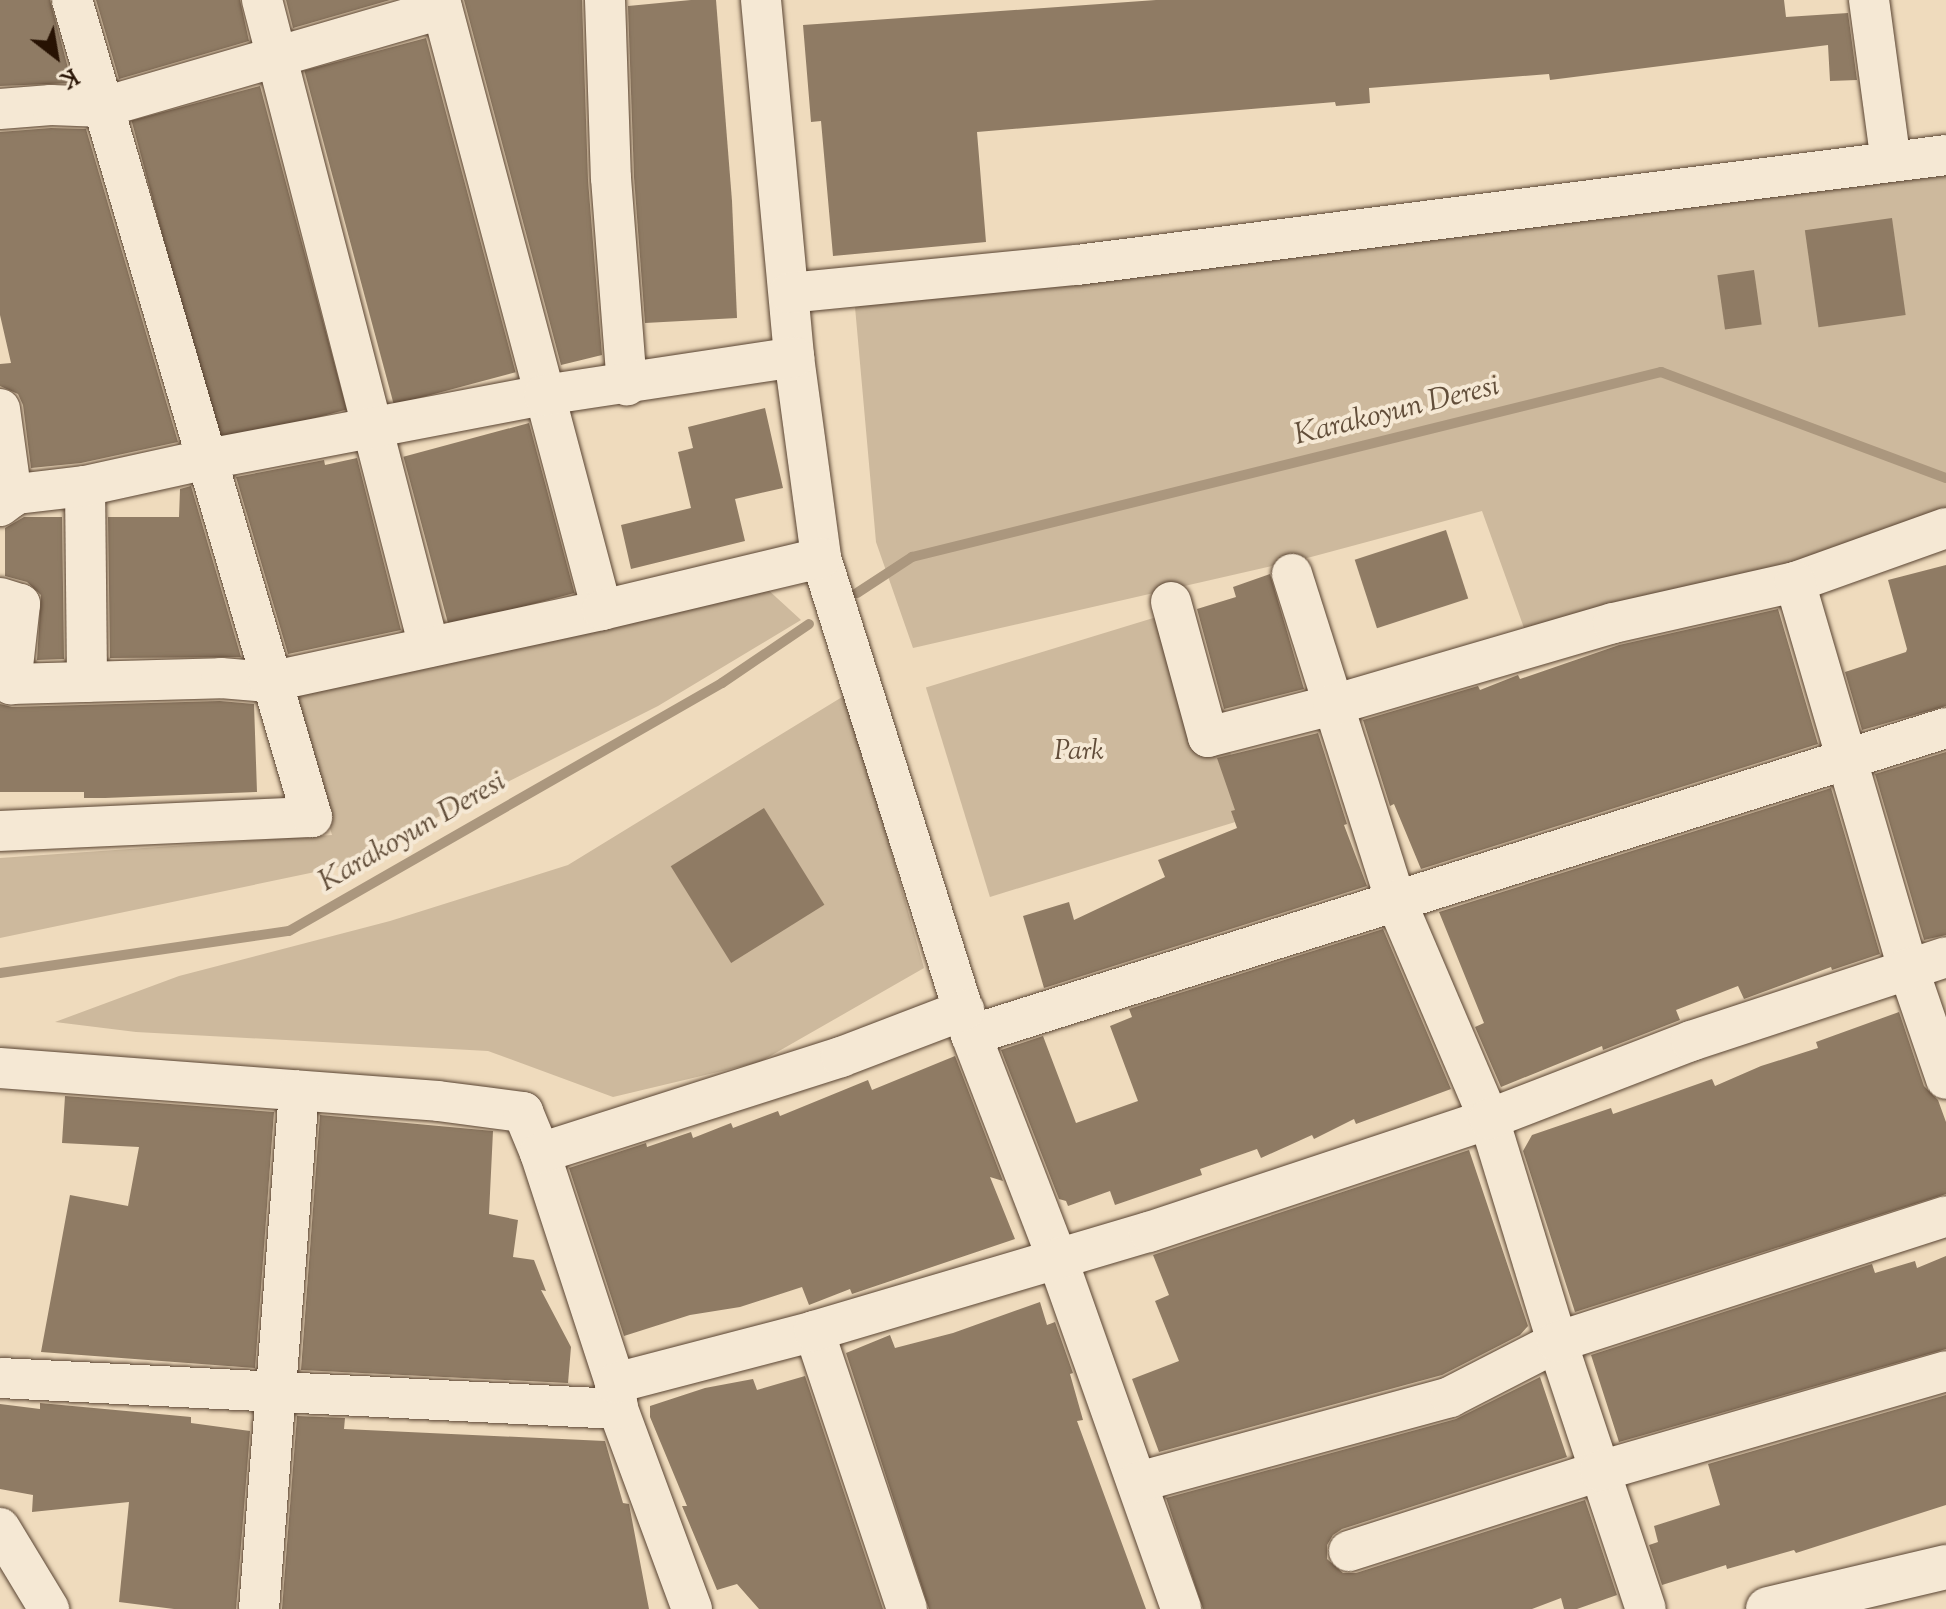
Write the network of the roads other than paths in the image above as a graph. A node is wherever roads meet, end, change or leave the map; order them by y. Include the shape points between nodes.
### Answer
1 (72, 0) edge
2 (262, 0) edge
3 (605, 0) edge
4 (761, 0) edge
5 (1869, 0) edge
6 (441, 4) edge
7 (276, 58) junction
8 (104, 107) junction
9 (0, 109) edge
10 (1946, 155) edge
11 (1891, 162) junction
12 (789, 293) junction
13 (794, 357) junction
14 (627, 385) junction
15 (544, 395) junction
16 (0, 409) edge
17 (370, 428) junction
18 (208, 459) junction
19 (85, 486) junction
20 (4, 500) edge
21 (1946, 528) edge
22 (821, 558) junction
23 (1292, 574) dead end
24 (1795, 582) junction
25 (0, 598) edge
26 (1171, 602) dead end
27 (602, 610) junction
28 (429, 647) junction
29 (87, 682) junction
30 (269, 682) junction
31 (6, 683) edge
32 (1333, 705) junction
33 (1946, 728) edge
34 (1848, 759) junction
35 (0, 831) edge
36 (1396, 901) junction
37 (1946, 957) edge
38 (1908, 968) junction
39 (967, 1022) junction
40 (0, 1068) edge
41 (1946, 1079) edge
42 (299, 1091) junction
43 (1489, 1119) junction
44 (540, 1153) junction
45 (1946, 1216) edge
46 (1057, 1258) junction
47 (814, 1331) junction
48 (1557, 1342) junction
49 (1946, 1371) edge
50 (0, 1378) edge
51 (275, 1394) junction
52 (616, 1396) junction
53 (1600, 1471) junction
54 (1138, 1482) junction
55 (0, 1528) edge
56 (1349, 1551) dead end
57 (1946, 1567) edge
58 (1836, 1602) edge
59 (49, 1609) edge
60 (259, 1609) edge
61 (692, 1609) edge
62 (907, 1609) edge
63 (1181, 1609) edge
64 (1646, 1609) edge
65 (1768, 1609) edge

1 - 8 street
2 - 7 street
3 - 14 street via 611,178
4 - 12 street
5 - 11 street
6 - 7 street
6 - 15 street
7 - 8 street
7 - 17 street
8 - 9 street
8 - 18 street
10 - 11 street
11 - 12 street via 1077,265
12 - 13 street
13 - 14 street
13 - 22 street
14 - 15 street
15 - 17 street
15 - 27 street
16 - 20 street
17 - 18 street
17 - 28 street
18 - 19 street
18 - 30 street
19 - 20 street
19 - 29 street
21 - 24 street
22 - 27 street
22 - 39 street
23 - 32 street
24 - 32 street via 1613,623
24 - 34 street
25 - 31 street via 20,604
26 - 32 street via 1208,737
27 - 28 street
28 - 30 street
29 - 30 street
29 - 31 street
30 - 35 street via 312,817
32 - 36 street
33 - 34 street
34 - 36 street
34 - 38 street
36 - 39 street
36 - 43 street
37 - 38 street
38 - 41 street
38 - 43 street via 1691,1041
39 - 44 street
39 - 46 street
40 - 42 street
42 - 44 street via 523,1112
42 - 51 street
43 - 46 street
43 - 48 street
44 - 52 street
45 - 48 street
46 - 47 street
46 - 54 street
47 - 52 street
47 - 62 street
48 - 53 street
48 - 54 street via 1450,1397
49 - 53 street
50 - 51 street
51 - 52 street
51 - 60 street
52 - 61 street
53 - 56 street
53 - 64 street
54 - 63 street
55 - 59 street
57 - 58 street
58 - 65 street

